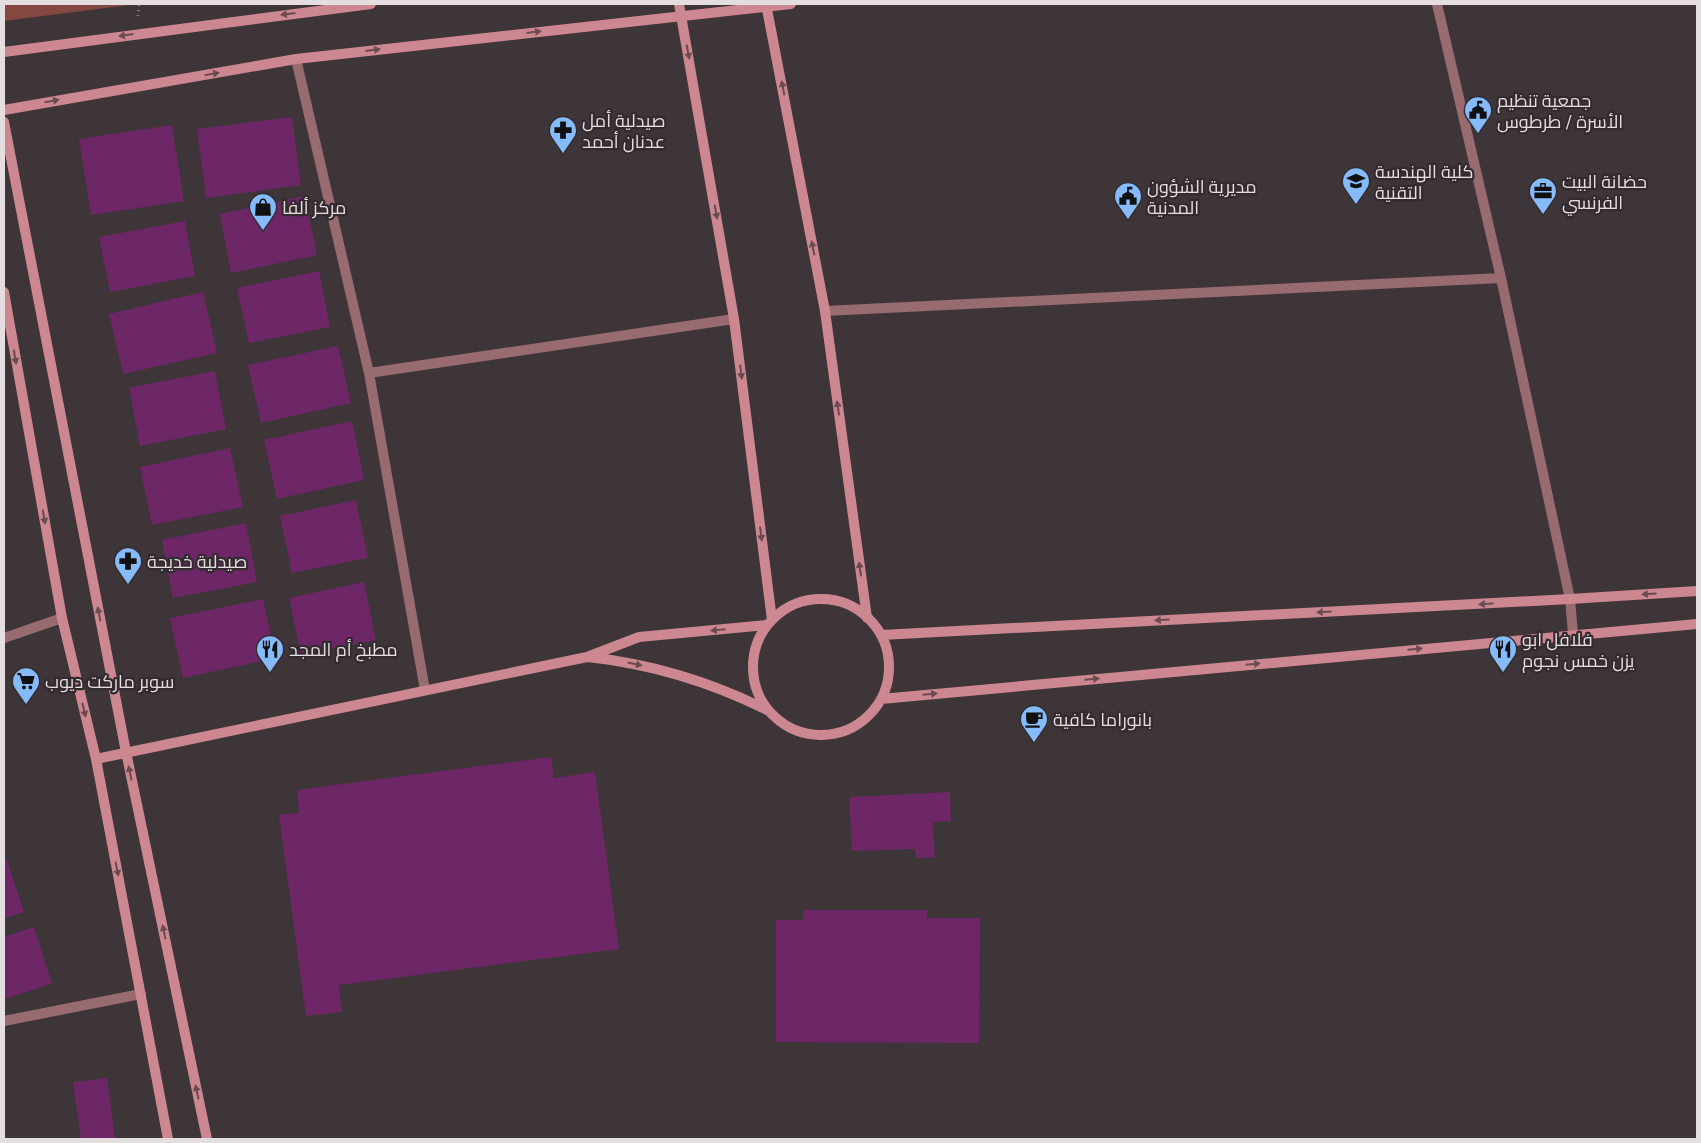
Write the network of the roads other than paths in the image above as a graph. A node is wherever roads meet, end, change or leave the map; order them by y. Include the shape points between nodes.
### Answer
1 (371, 4) edge
2 (679, 4) edge
3 (791, 4) edge
4 (1437, 4) edge
5 (767, 6) edge
6 (682, 14) junction
7 (4, 52) edge
8 (296, 59) junction
9 (4, 110) edge
10 (4, 122) edge
11 (1501, 278) junction
12 (4, 292) edge
13 (824, 310) junction
14 (734, 319) junction
15 (369, 373) junction
16 (1697, 590) edge
17 (1570, 600) junction
18 (62, 618) junction
19 (867, 618) junction
20 (769, 622) junction
21 (1697, 624) edge
22 (1573, 634) junction
23 (880, 635) junction
24 (4, 638) edge
25 (587, 657) junction
26 (425, 690) junction
27 (881, 699) junction
28 (767, 710) junction
29 (126, 752) junction
30 (96, 759) junction
31 (141, 994) junction
32 (4, 1021) edge
33 (168, 1139) edge
34 (207, 1139) edge

1 -> 7 main road
2 - 6 main road
3 - 5 main road
4 - 11 street
5 - 6 main road
13 -> 5 main road
8 -> 6 main road
6 -> 14 main road
9 -> 8 main road
8 - 15 street
29 -> 10 main road
11 - 13 street
11 - 17 street
12 -> 18 main road
19 -> 13 main road
14 - 15 street
14 -> 20 main road
15 - 26 street
16 -> 17 main road
17 - 22 street
17 -> 23 main road
18 - 24 street
18 -> 30 main road
19 - 20 main road via 850,606 829,600 808,600 788,607
19 - 23 main road
20 -> 25 main road via 639,638
20 - 28 main road via 756,645 752,667 756,690
21 - 22 main road
27 -> 22 main road
23 - 27 main road via 888,656 888,678
25 - 26 main road
25 -> 28 main road via 624,661 698,680
26 - 29 main road
27 - 28 main road via 868,717 849,729 827,735 805,734 784,724
29 - 30 main road
34 -> 29 main road
30 -> 31 main road
31 - 32 street
31 - 33 main road

